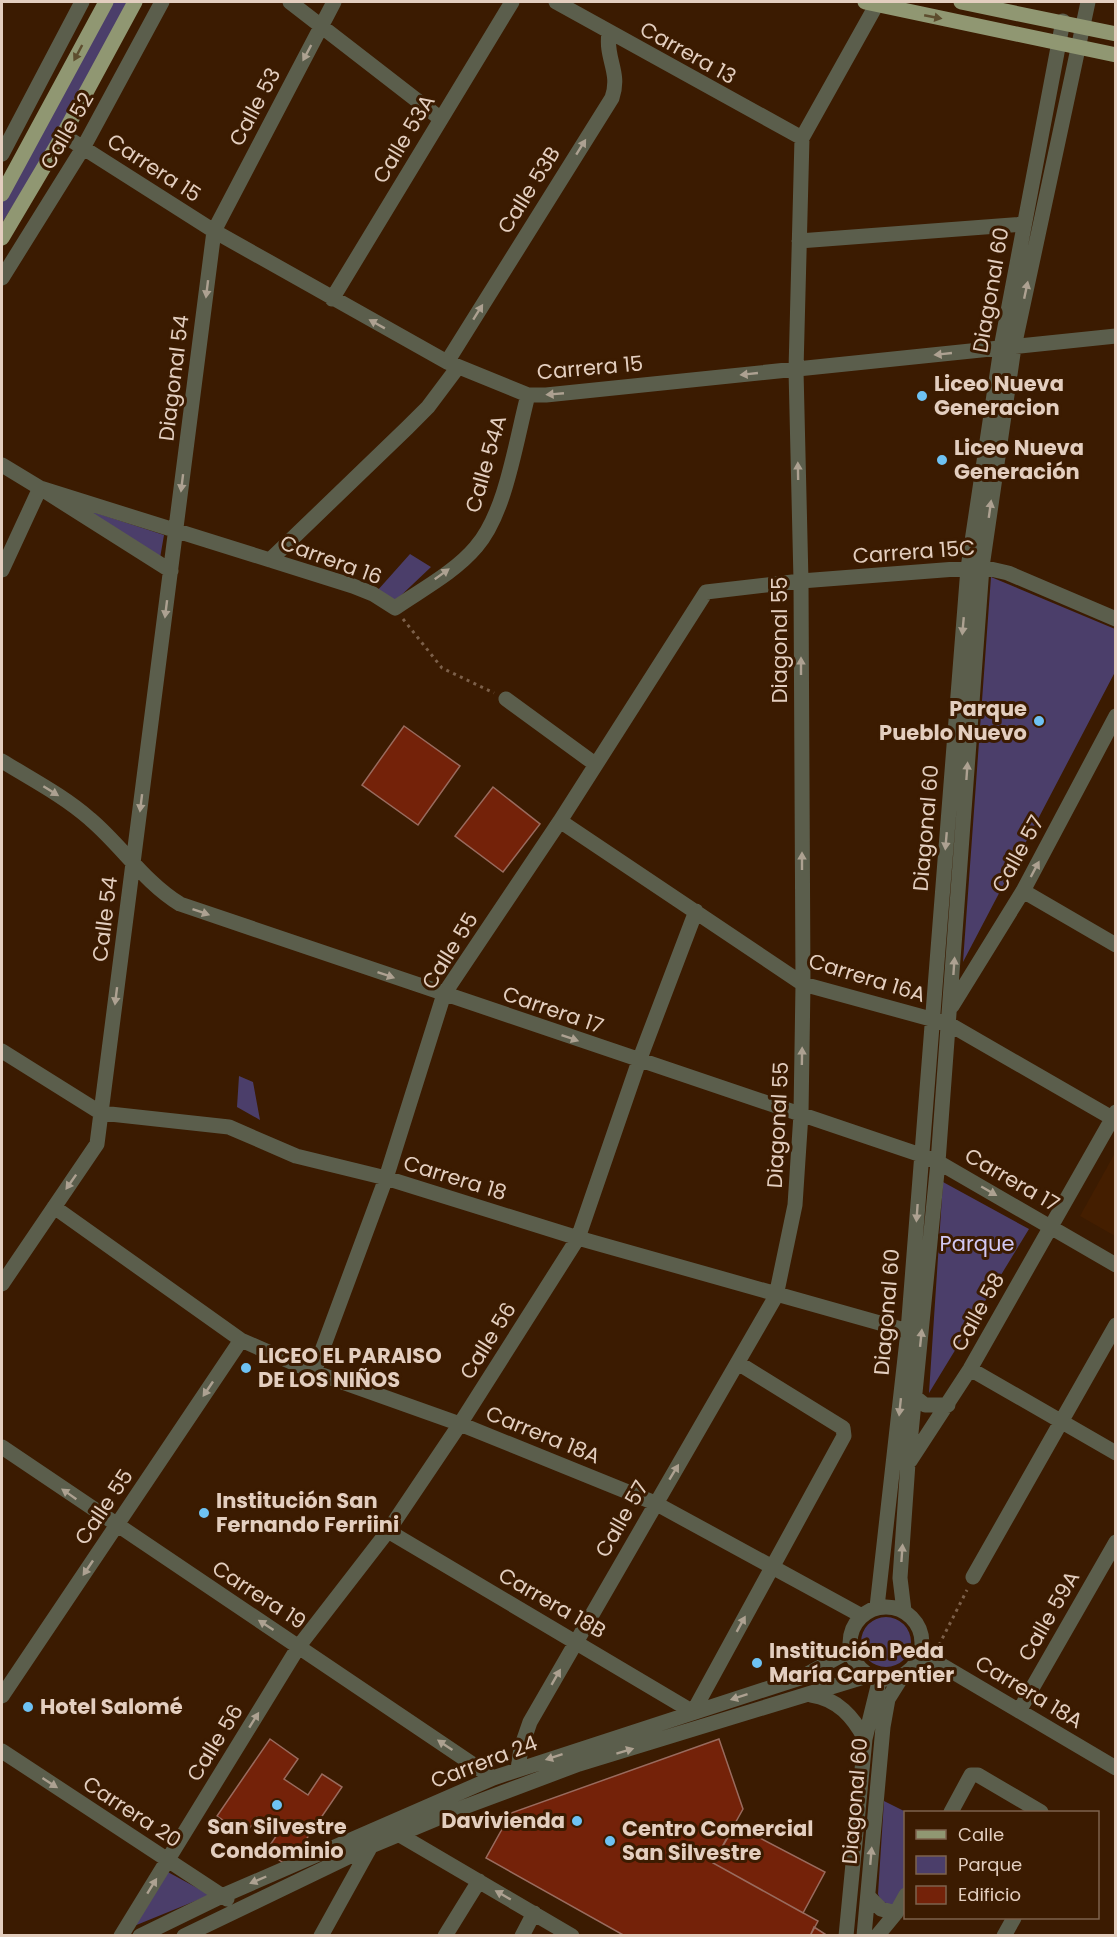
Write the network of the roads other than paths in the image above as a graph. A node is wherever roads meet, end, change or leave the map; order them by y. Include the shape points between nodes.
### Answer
1 (82, 2) edge
2 (106, 2) edge
3 (135, 2) edge
4 (162, 2) edge
5 (290, 2) edge
6 (334, 2) edge
7 (512, 2) edge
8 (556, 2) edge
9 (961, 2) edge
10 (1088, 2) edge
11 (873, 3) edge
12 (1064, 21) junction
13 (321, 26) junction
14 (1082, 26) junction
15 (609, 33) junction
16 (1116, 34) edge
17 (1060, 42) junction
18 (1077, 46) junction
19 (1116, 55) edge
20 (441, 119) junction
21 (63, 135) junction
22 (802, 138) junction
23 (83, 148) junction
24 (2, 154) edge
25 (2, 160) edge
26 (18, 168) junction
27 (2, 194) edge
28 (1024, 224) junction
29 (214, 231) junction
30 (2, 238) edge
31 (799, 241) junction
32 (2, 278) edge
33 (332, 299) junction
34 (1116, 336) edge
35 (1008, 348) junction
36 (452, 364) junction
37 (796, 370) junction
38 (528, 395) junction
39 (2, 465) edge
40 (40, 488) junction
41 (176, 531) junction
42 (270, 560) junction
43 (975, 567) junction
44 (2, 570) edge
45 (171, 571) junction
46 (801, 581) junction
47 (706, 592) joint
48 (394, 608) joint
49 (1116, 619) edge
50 (506, 699) road end
51 (1116, 716) edge
52 (2, 761) edge
53 (596, 764) junction
54 (560, 820) junction
55 (133, 864) junction
56 (1023, 891) junction
57 (696, 911) junction
58 (1116, 945) edge
59 (803, 984) junction
60 (444, 994) junction
61 (950, 1016) junction
62 (932, 1020) junction
63 (2, 1051) edge
64 (639, 1061) junction
65 (101, 1113) junction
66 (801, 1114) junction
67 (1114, 1115) edge
68 (921, 1155) junction
69 (938, 1162) junction
70 (386, 1178) junction
71 (54, 1207) junction
72 (1050, 1227) junction
73 (578, 1238) junction
74 (1116, 1265) edge
75 (2, 1284) edge
76 (776, 1296) junction
77 (1116, 1325) edge
78 (908, 1331) junction
79 (241, 1340) junction
80 (738, 1364) junction
81 (970, 1369) junction
82 (314, 1372) junction
83 (915, 1397) junction
84 (948, 1405) junction
85 (1060, 1422) junction
86 (460, 1424) junction
87 (2, 1447) edge
88 (1116, 1453) edge
89 (908, 1463) junction
90 (656, 1503) junction
91 (117, 1527) junction
92 (388, 1532) junction
93 (1116, 1542) edge
94 (771, 1568) junction
95 (973, 1577) road end
96 (877, 1607) junction
97 (904, 1611) junction
98 (862, 1616) junction
99 (576, 1641) junction
100 (299, 1646) junction
101 (851, 1650) junction
102 (927, 1656) junction
103 (903, 1675) junction
104 (874, 1677) junction
105 (811, 1695) junction
106 (2, 1696) edge
107 (1020, 1711) junction
108 (693, 1712) junction
109 (866, 1739) junction
110 (2, 1751) edge
111 (1114, 1763) edge
112 (518, 1769) junction
113 (494, 1778) junction
114 (952, 1811) edge
115 (1039, 1811) edge
116 (387, 1830) junction
117 (371, 1846) junction
118 (168, 1860) junction
119 (478, 1881) junction
120 (222, 1896) junction
121 (868, 1896) junction
122 (904, 1899) edge
123 (240, 1908) junction
124 (534, 1913) junction
125 (896, 1913) junction
126 (1013, 1919) edge
127 (198, 1932) edge
128 (121, 1935) edge
129 (140, 1935) edge
130 (184, 1935) edge
131 (321, 1935) edge
132 (445, 1935) edge
133 (522, 1935) edge
134 (572, 1935) edge
135 (846, 1935) edge
136 (864, 1935) edge
137 (877, 1935) edge
138 (1004, 1935) edge

1 - 24 street
2 -> 26 main road, Calle 52
3 - 21 main road, Calle 52
4 - 23 street, Calle 52
5 - 13 street
6 - 13 street, Calle 53
7 - 20 street, Calle 53A
8 - 15 street, Carrera 13
9 - 12 main road
10 - 14 street, Diagonal 60
11 -> 17 main road
11 - 22 street, Diagonal 55
12 - 14 main road
12 - 17 street, Diagonal 60
13 - 20 street
13 -> 29 street, Calle 53
14 - 16 main road
14 - 18 street, Diagonal 60
15 - 22 street, Carrera 13
36 -> 15 street, Calle 53B via 612,98 617,84 608,51
17 - 18 main road
17 - 28 street, Diagonal 60
18 - 19 main road
35 -> 18 street, Diagonal 60
20 - 33 street, Calle 53A
21 - 23 street, Carrera 15
21 - 30 main road, Calle 52
22 - 31 street, Diagonal 55
23 - 29 street, Carrera 15
23 - 32 street, Calle 52
25 - 26 street
26 - 27 main road, Calle 52
28 - 31 street
28 - 35 street, Diagonal 60
29 - 33 street, Carrera 15
29 -> 41 street, Diagonal 54
31 - 37 street, Diagonal 55
36 -> 33 street, Carrera 15
34 - 35 street, Carrera 15
35 -> 37 street, Carrera 15
35 - 43 street, Diagonal 60
36 - 38 street, Carrera 15
36 - 42 street, Calle 53B via 428,407
37 -> 38 street, Carrera 15
46 -> 37 street, Diagonal 55
48 -> 38 street, Calle 54A via 469,554 490,529
39 - 40 street, Carrera 16
40 - 41 street, Carrera 16
40 - 44 street
40 - 45 street, Carrera 16
41 - 42 street, Carrera 16
41 - 45 street, Calle 54
42 - 48 street, Carrera 16 via 353,586
43 - 46 street, Carrera 15C
43 - 49 street, Carrera 15C via 1008,573
61 -> 43 street, Diagonal 60
43 -> 62 street, Diagonal 60
45 -> 55 street, Calle 54
46 - 47 street, Carrera 15C
59 -> 46 street, Diagonal 55
47 - 53 street, Calle 55
50 - 53 street
56 -> 51 street, Calle 57
52 -> 55 street, Carrera 17 via 92,820
53 - 54 street, Calle 55
54 - 57 street, Carrera 16A
54 - 60 street, Calle 55
55 -> 60 street, Carrera 17 via 163,894 180,904
55 -> 65 street, Calle 54
56 - 58 street
56 - 61 street, Calle 57
57 - 59 street, Carrera 16A
57 - 64 street, Calle 56
59 - 62 street, Carrera 16A
66 -> 59 street, Diagonal 55
60 -> 64 street, Carrera 17
60 - 70 street, Calle 55
61 - 62 street, Carrera 16A
61 - 67 street, Carrera 16A
61 - 69 street, Diagonal 60
62 - 68 street, Diagonal 60
63 - 65 street, Carrera 18
64 - 66 street, Carrera 17
64 - 73 street, Calle 56
65 - 70 street, Carrera 18 via 229,1127 296,1156
65 -> 71 street, Calle 54 via 97,1144
66 - 68 street, Carrera 17
66 - 76 street, Diagonal 55 via 795,1205
67 - 72 street, Calle 58
68 - 69 street, Carrera 17
68 -> 78 street, Diagonal 60
69 -> 72 street, Carrera 17
83 -> 69 street, Diagonal 60
70 - 73 street, Carrera 18
70 - 82 street, Calle 55
71 - 75 street, Calle 54
71 - 79 street, Carrera 18A
72 - 74 street, Carrera 17
72 - 81 street, Calle 58
73 - 76 street, Carrera 18
73 - 86 street, Calle 56
76 - 78 street, Carrera 18
76 - 80 street, Calle 57
77 - 85 street
78 -> 96 street, Diagonal 60
79 - 82 street, Carrera 18A
79 -> 91 street, Calle 55
90 -> 80 street, Calle 57
80 - 94 street via 843,1428 844,1436
81 - 84 street, Calle 58
81 - 85 street
82 - 86 street, Carrera 18A
83 - 84 street via 925,1404
83 - 89 street, Diagonal 60
84 - 89 street, Calle 58
85 - 88 street
85 - 95 street
86 - 90 street, Carrera 18A
86 - 92 street, Calle 56
91 -> 87 street, Carrera 19
97 -> 89 street, Diagonal 60 via 900,1578
90 - 94 street, Carrera 18A
90 - 99 street, Calle 57
100 -> 91 street, Carrera 19
91 -> 106 street, Calle 55
92 - 99 street, Carrera 18B
92 - 100 street, Calle 56
93 - 107 street, Calle 59A
94 - 98 street, Carrera 18A
108 -> 94 street
96 - 97 street
96 - 98 street
97 - 102 street via 918,1625
98 - 101 street via 850,1636
99 - 108 street, Carrera 18B
112 -> 99 street, Calle 57 via 530,1722
113 -> 100 street, Carrera 19
118 -> 100 street, Calle 56
101 - 104 street via 858,1666
101 -> 108 street, Carrera 24 via 801,1678
102 - 103 street
102 - 107 street, Carrera 18A
103 - 104 street
121 -> 103 street, Diagonal 60 via 883,1727 888,1699
104 - 105 street, Carrera 24
104 - 109 street, Diagonal 60
105 - 109 street via 824,1697 849,1714
116 -> 105 street, Carrera 24 via 579,1764
107 - 111 street, Carrera 18A
108 -> 112 street, Carrera 24
109 - 135 street, Diagonal 60
110 -> 118 street, Carrera 20
112 - 113 street, Carrera 24
113 - 116 street, Carrera 24
114 - 115 street via 971,1775 978,1775
116 - 117 street
116 - 117 street, Carrera 24
116 - 119 street
116 -> 120 street, Carrera 24
117 - 123 street, Carrera 24
117 - 131 street
118 - 120 street, Carrera 20
128 -> 118 street, Calle 56
124 -> 119 street
119 - 132 street
120 - 123 street, Carrera 20
120 - 129 street, Carrera 24
121 - 125 street via 881,1909
121 - 136 street, Diagonal 60
122 - 125 street
123 - 127 street, Carrera 24
124 - 133 street
124 - 134 street
125 - 137 street
126 - 138 street
127 - 130 street, Carrera 24

